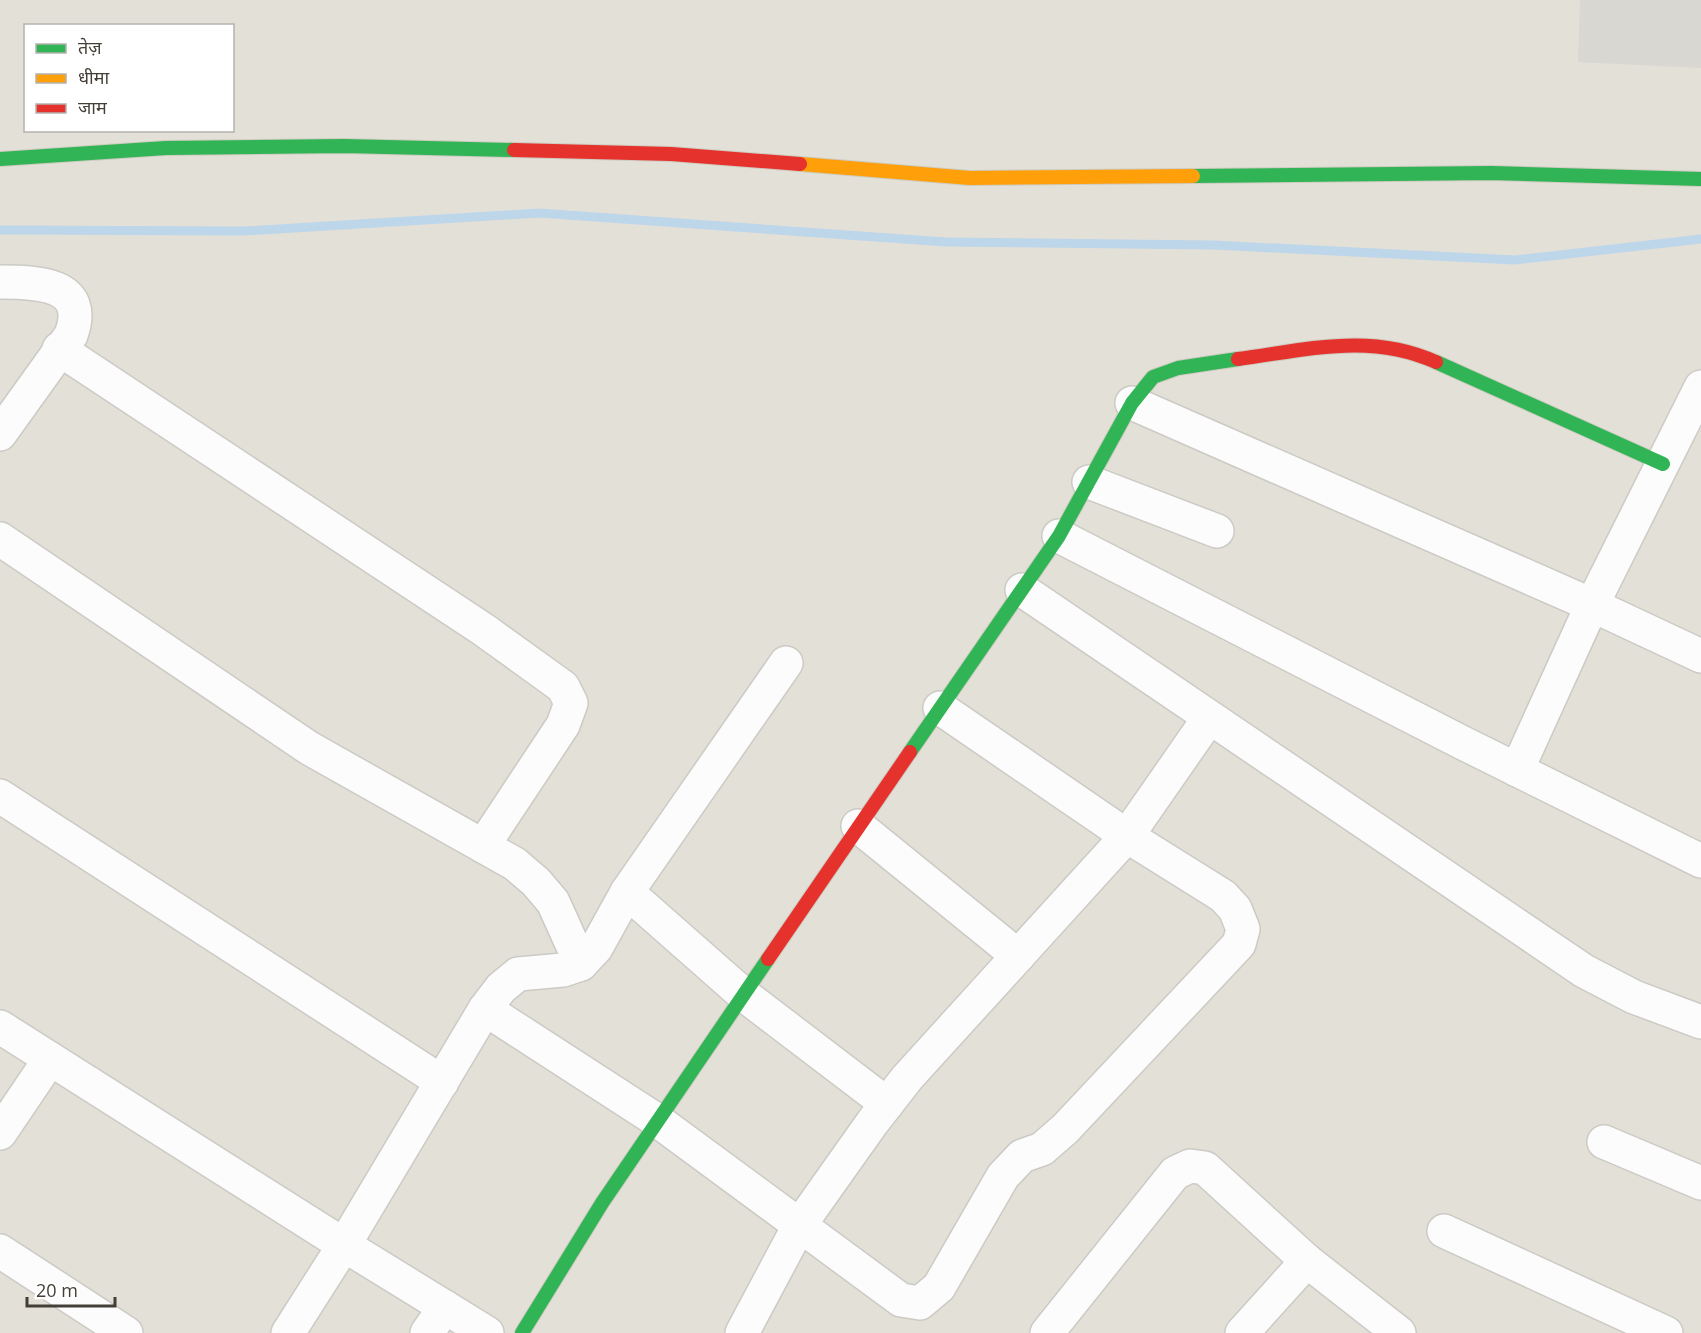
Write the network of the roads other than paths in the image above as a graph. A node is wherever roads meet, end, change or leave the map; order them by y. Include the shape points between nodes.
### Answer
1 (0, 159) edge
2 (1701, 179) edge
3 (0, 282) edge
4 (59, 349) junction
5 (1701, 387) edge
6 (1131, 403) junction
7 (0, 434) edge
8 (1663, 464) junction
9 (1089, 482) junction
10 (1217, 531) dead end
11 (1059, 536) junction
12 (0, 539) edge
13 (1022, 590) junction
14 (1592, 604) junction
15 (1701, 656) edge
16 (786, 663) dead end
17 (940, 708) junction
18 (1209, 718) junction
19 (1516, 770) junction
20 (0, 796) edge
21 (858, 826) junction
22 (1127, 836) junction
23 (483, 846) junction
24 (1701, 861) edge
25 (627, 892) junction
26 (1018, 956) junction
27 (581, 964) junction
28 (744, 995) junction
29 (485, 1009) junction
30 (1701, 1022) edge
31 (0, 1027) edge
32 (50, 1059) junction
33 (442, 1082) junction
34 (887, 1104) junction
35 (658, 1121) junction
36 (0, 1133) edge
37 (1604, 1142) dead end
38 (1701, 1183) edge
39 (799, 1226) junction
40 (1444, 1231) dead end
41 (344, 1245) junction
42 (0, 1251) edge
43 (1307, 1261) junction
44 (436, 1320) edge
45 (126, 1333) edge
46 (288, 1333) edge
47 (487, 1333) edge
48 (522, 1333) edge
49 (742, 1333) edge
50 (1047, 1333) edge
51 (1242, 1333) edge
52 (1399, 1333) edge
53 (1666, 1333) edge

1 - 2 street via 165,148 344,146 671,154 970,178 1491,173
3 - 4 street via 36,282 72,300 76,321
4 - 7 street
4 - 23 street via 484,630 563,687 571,703 563,725
5 - 8 street
6 - 8 street via 1153,377 1178,368 1347,344 1388,347 1420,355
6 - 9 street
6 - 14 street
8 - 14 street
9 - 10 street
9 - 11 street
11 - 13 street
11 - 19 street
12 - 23 street via 309,748
13 - 17 street
13 - 18 street
14 - 15 street
14 - 19 street
16 - 25 street
17 - 21 street
17 - 22 street
18 - 22 street
18 - 30 street via 1584,971 1634,997
19 - 24 street
20 - 33 street
21 - 26 street
21 - 28 street
22 - 26 street
22 - 39 street via 1223,896 1235,909 1243,929 1239,944 1065,1129 1042,1149 1022,1156 1003,1176 939,1287 921,1303 901,1300
23 - 27 street via 515,864 553,902
25 - 27 street via 596,948
25 - 28 street
26 - 34 street
27 - 29 street via 563,970 518,974
28 - 34 street
28 - 35 street
29 - 33 street
29 - 35 street
31 - 32 street
32 - 36 street
32 - 41 street
33 - 41 street
34 - 39 street
35 - 39 street
35 - 48 street
37 - 38 street
39 - 49 street
40 - 53 street
41 - 44 street
41 - 46 street
42 - 45 street
43 - 50 street via 1205,1168 1190,1166 1175,1173
43 - 51 street
43 - 52 street
44 - 47 street

